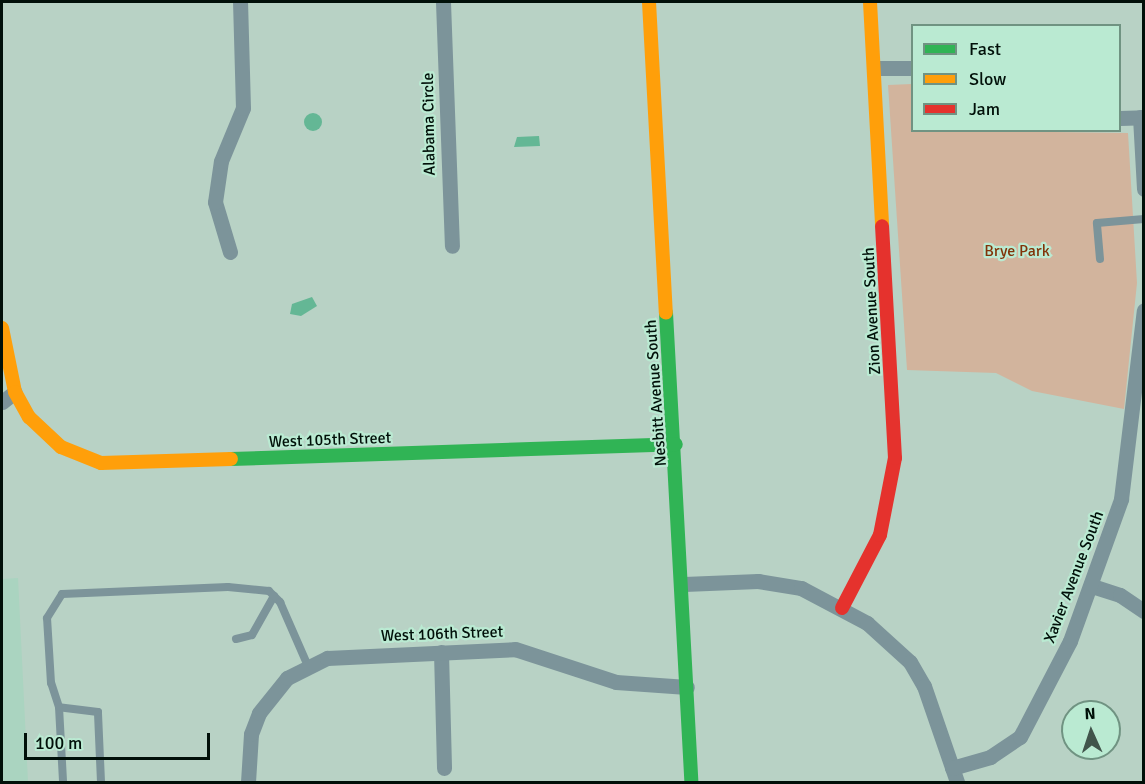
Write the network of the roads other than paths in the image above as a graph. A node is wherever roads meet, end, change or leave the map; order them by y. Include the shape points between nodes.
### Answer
1 (240, 2) edge
2 (444, 2) edge
3 (649, 2) edge
4 (870, 2) edge
5 (874, 68) junction
6 (911, 68) edge
7 (1142, 117) edge
8 (1121, 118) edge
9 (1143, 189) edge
10 (1143, 219) edge
11 (452, 246) dead end
12 (230, 252) dead end
13 (1100, 260) dead end
14 (1143, 310) edge
15 (2, 328) edge
16 (1141, 357) edge
17 (15, 392) junction
18 (2, 402) edge
19 (676, 444) junction
20 (684, 584) junction
21 (1092, 586) junction
22 (274, 596) junction
23 (842, 609) junction
24 (1143, 612) edge
25 (236, 639) dead end
26 (441, 652) junction
27 (308, 666) junction
28 (687, 687) junction
29 (59, 707) junction
30 (444, 768) dead end
31 (955, 775) edge
32 (63, 783) edge
33 (101, 783) edge
34 (248, 783) edge
35 (691, 783) edge

1 - 12 street via 243,108 221,161 215,202
2 - 11 street, Alabama Circle
3 - 19 street, Nesbitt Avenue South
4 - 5 street, Zion Avenue South
5 - 6 street
5 - 23 street, Zion Avenue South via 896,458 880,535
7 - 8 street
7 - 9 street
10 - 13 lane via 1097,223
14 - 16 street, Xavier Avenue South
15 - 17 street, West 105th Street
16 - 21 street, Xavier Avenue South via 1121,499
17 - 18 street
17 - 19 street, West 105th Street via 29,417 61,447 101,463 124,465
19 - 20 street, Nesbitt Avenue South
20 - 23 street via 780,583
20 - 28 street, Nesbitt Avenue South
21 - 24 street via 1120,595
21 - 31 street, Xavier Avenue South via 1046,694 1020,737
22 - 25 lane via 252,635
22 - 27 lane
22 - 29 lane via 269,591 228,587 62,594 47,618 51,683
23 - 31 street via 867,623 910,662 924,686
26 - 27 street, West 106th Street via 349,656
26 - 28 street, West 106th Street via 515,649 616,682
26 - 30 street
27 - 34 street, West 106th Street via 287,678 259,713 248,756
28 - 35 street, Nesbitt Avenue South
29 - 32 lane
29 - 33 lane via 98,712

